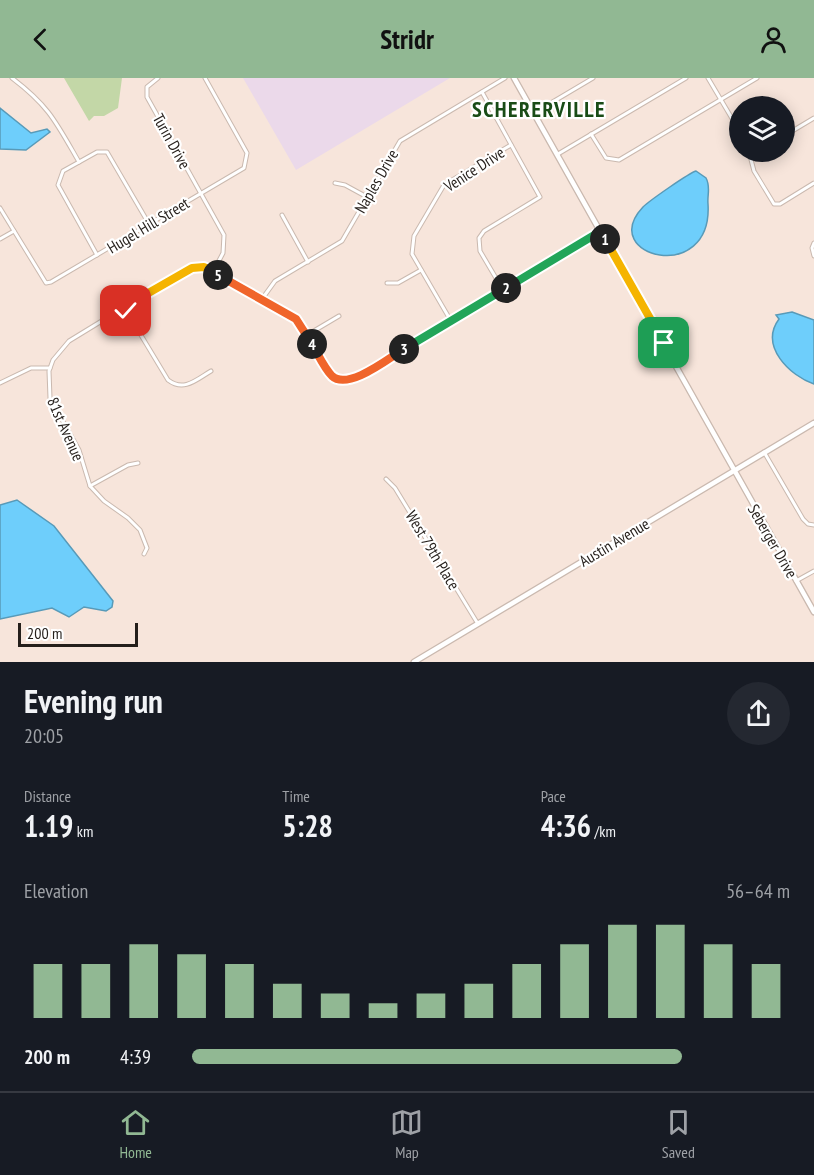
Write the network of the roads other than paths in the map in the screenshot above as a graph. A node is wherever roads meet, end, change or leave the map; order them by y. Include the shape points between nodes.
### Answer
1 (12, 78) edge
2 (158, 78) edge
3 (205, 78) edge
4 (505, 78) edge
5 (514, 78) edge
6 (593, 78) edge
7 (686, 78) edge
8 (708, 78) edge
9 (757, 78) edge
10 (482, 92) junction
11 (720, 99) junction
12 (534, 113) junction
13 (729, 114) edge
14 (814, 118) edge
15 (795, 129) edge
16 (591, 134) junction
17 (512, 145) junction
18 (558, 154) junction
19 (79, 162) junction
20 (751, 162) edge
21 (335, 183) dead end
22 (814, 183) edge
23 (201, 193) junction
24 (367, 197) junction
25 (0, 207) edge
26 (282, 214) dead end
27 (149, 224) junction
28 (14, 231) junction
29 (601, 231) junction
30 (0, 239) edge
31 (814, 243) edge
32 (97, 255) junction
33 (814, 256) edge
34 (308, 262) junction
35 (421, 269) junction
36 (213, 272) junction
37 (387, 283) dead end
38 (503, 290) junction
39 (262, 299) junction
40 (124, 307) junction
41 (339, 316) dead end
42 (452, 321) junction
43 (307, 335) junction
44 (50, 368) junction
45 (211, 371) dead end
46 (1, 381) edge
47 (814, 423) edge
48 (764, 452) junction
49 (138, 463) dead end
50 (736, 469) junction
51 (386, 479) dead end
52 (90, 486) junction
53 (814, 525) edge
54 (144, 554) dead end
55 (814, 570) edge
56 (796, 581) junction
57 (814, 612) edge
58 (478, 624) junction
59 (414, 662) edge

1 - 19 street via 49,110
2 - 23 street, Turin Drive via 147,87 147,97
3 - 23 street, Hugel Hill Street via 247,153 247,163
4 - 10 street, Naples Drive
5 - 12 street, Seberger Drive
6 - 12 street
7 - 16 street
8 - 11 street
9 - 11 street
10 - 17 street
10 - 24 street, Naples Drive via 400,141
11 - 13 street
11 - 16 street via 619,160 606,158
12 - 18 street, Seberger Drive
14 - 15 street
16 - 18 street
17 - 35 street, Venice Drive via 440,190 412,241 412,254
17 - 38 street via 540,197 484,231 479,238 480,250
18 - 29 street, Seberger Drive
19 - 27 street via 98,152 107,152
19 - 32 street via 63,171 58,184
20 - 22 street via 774,204
21 - 24 street via 345,184
23 - 27 street, Hugel Hill Street
23 - 36 street, Turin Drive via 224,235 223,253
24 - 34 street, Naples Drive via 342,241
25 - 28 street
26 - 34 street
27 - 32 street, Hugel Hill Street
28 - 30 street
28 - 32 street, Hugel Hill Street via 45,283
29 - 38 street
29 - 50 street, Seberger Drive
31 - 33 street
34 - 39 street, Naples Drive via 275,281
35 - 37 street via 398,283
35 - 42 street, Venice Drive
36 - 39 street
36 - 40 street via 198,267 185,270
38 - 42 street
39 - 43 street via 296,319
40 - 44 street, 81st Avenue via 78,334 58,352
40 - 45 street via 168,380 185,386
41 - 43 street
42 - 43 street via 349,381 332,376
44 - 46 street via 31,368
44 - 52 street, 81st Avenue via 50,398 79,450
47 - 48 street, Austin Avenue
48 - 50 street, Austin Avenue
48 - 53 street via 803,519
49 - 52 street
50 - 56 street, Seberger Drive
50 - 58 street, Austin Avenue
51 - 58 street, West 79th Place
52 - 54 street via 140,530 147,548
55 - 56 street
56 - 57 street, Seberger Drive
58 - 59 street, Austin Avenue

